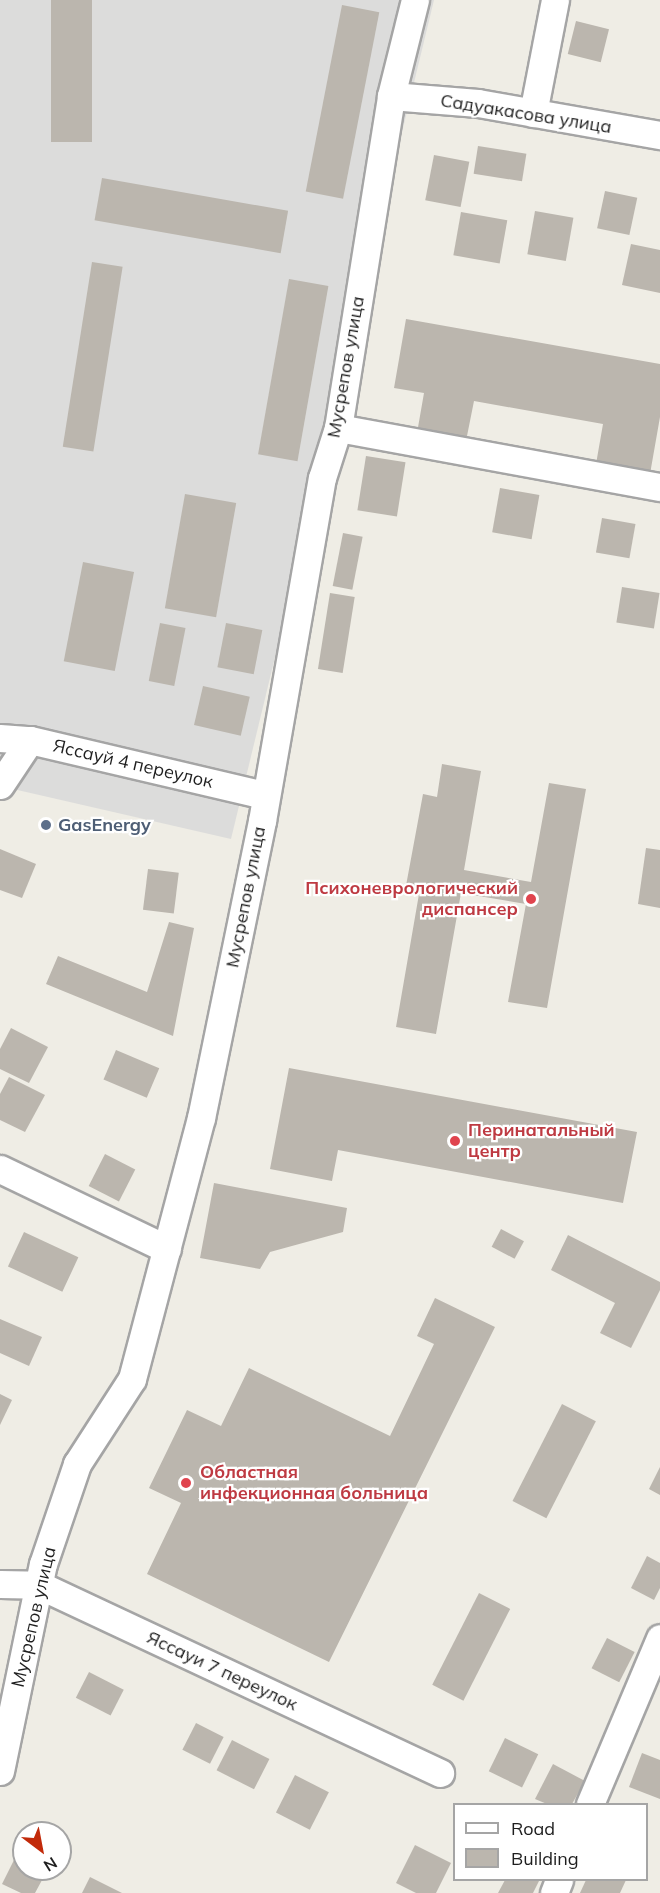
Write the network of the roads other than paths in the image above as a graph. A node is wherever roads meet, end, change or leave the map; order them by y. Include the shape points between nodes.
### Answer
1 (415, 0) edge
2 (555, 0) edge
3 (391, 96) junction
4 (533, 113) junction
5 (660, 135) edge
6 (338, 428) junction
7 (660, 487) edge
8 (0, 738) edge
9 (30, 740) junction
10 (0, 785) edge
11 (265, 795) junction
12 (0, 1169) edge
13 (167, 1249) junction
14 (0, 1584) edge
15 (39, 1585) junction
16 (660, 1638) edge
17 (0, 1771) edge
18 (440, 1773) dead end
19 (590, 1803) edge

1 - 3 street, Мусрепов улица
2 - 4 street
3 - 4 street, Садуакасова улица via 478,103
3 - 6 street, Мусрепов улица
4 - 5 street, Садуакасова улица
6 - 7 street
6 - 11 street, Мусрепов улица via 322,478
8 - 9 street, Яссауй 4 переулок
9 - 10 street
9 - 11 street, Яссауй 4 переулок
11 - 13 street, Мусрепов улица via 201,1118
12 - 13 street
13 - 15 street, Мусрепов улица via 132,1379 77,1464
14 - 15 street, Яссауи 7 переулок
15 - 17 street, Мусрепов улица
15 - 18 street, Яссауи 7 переулок
16 - 19 street

